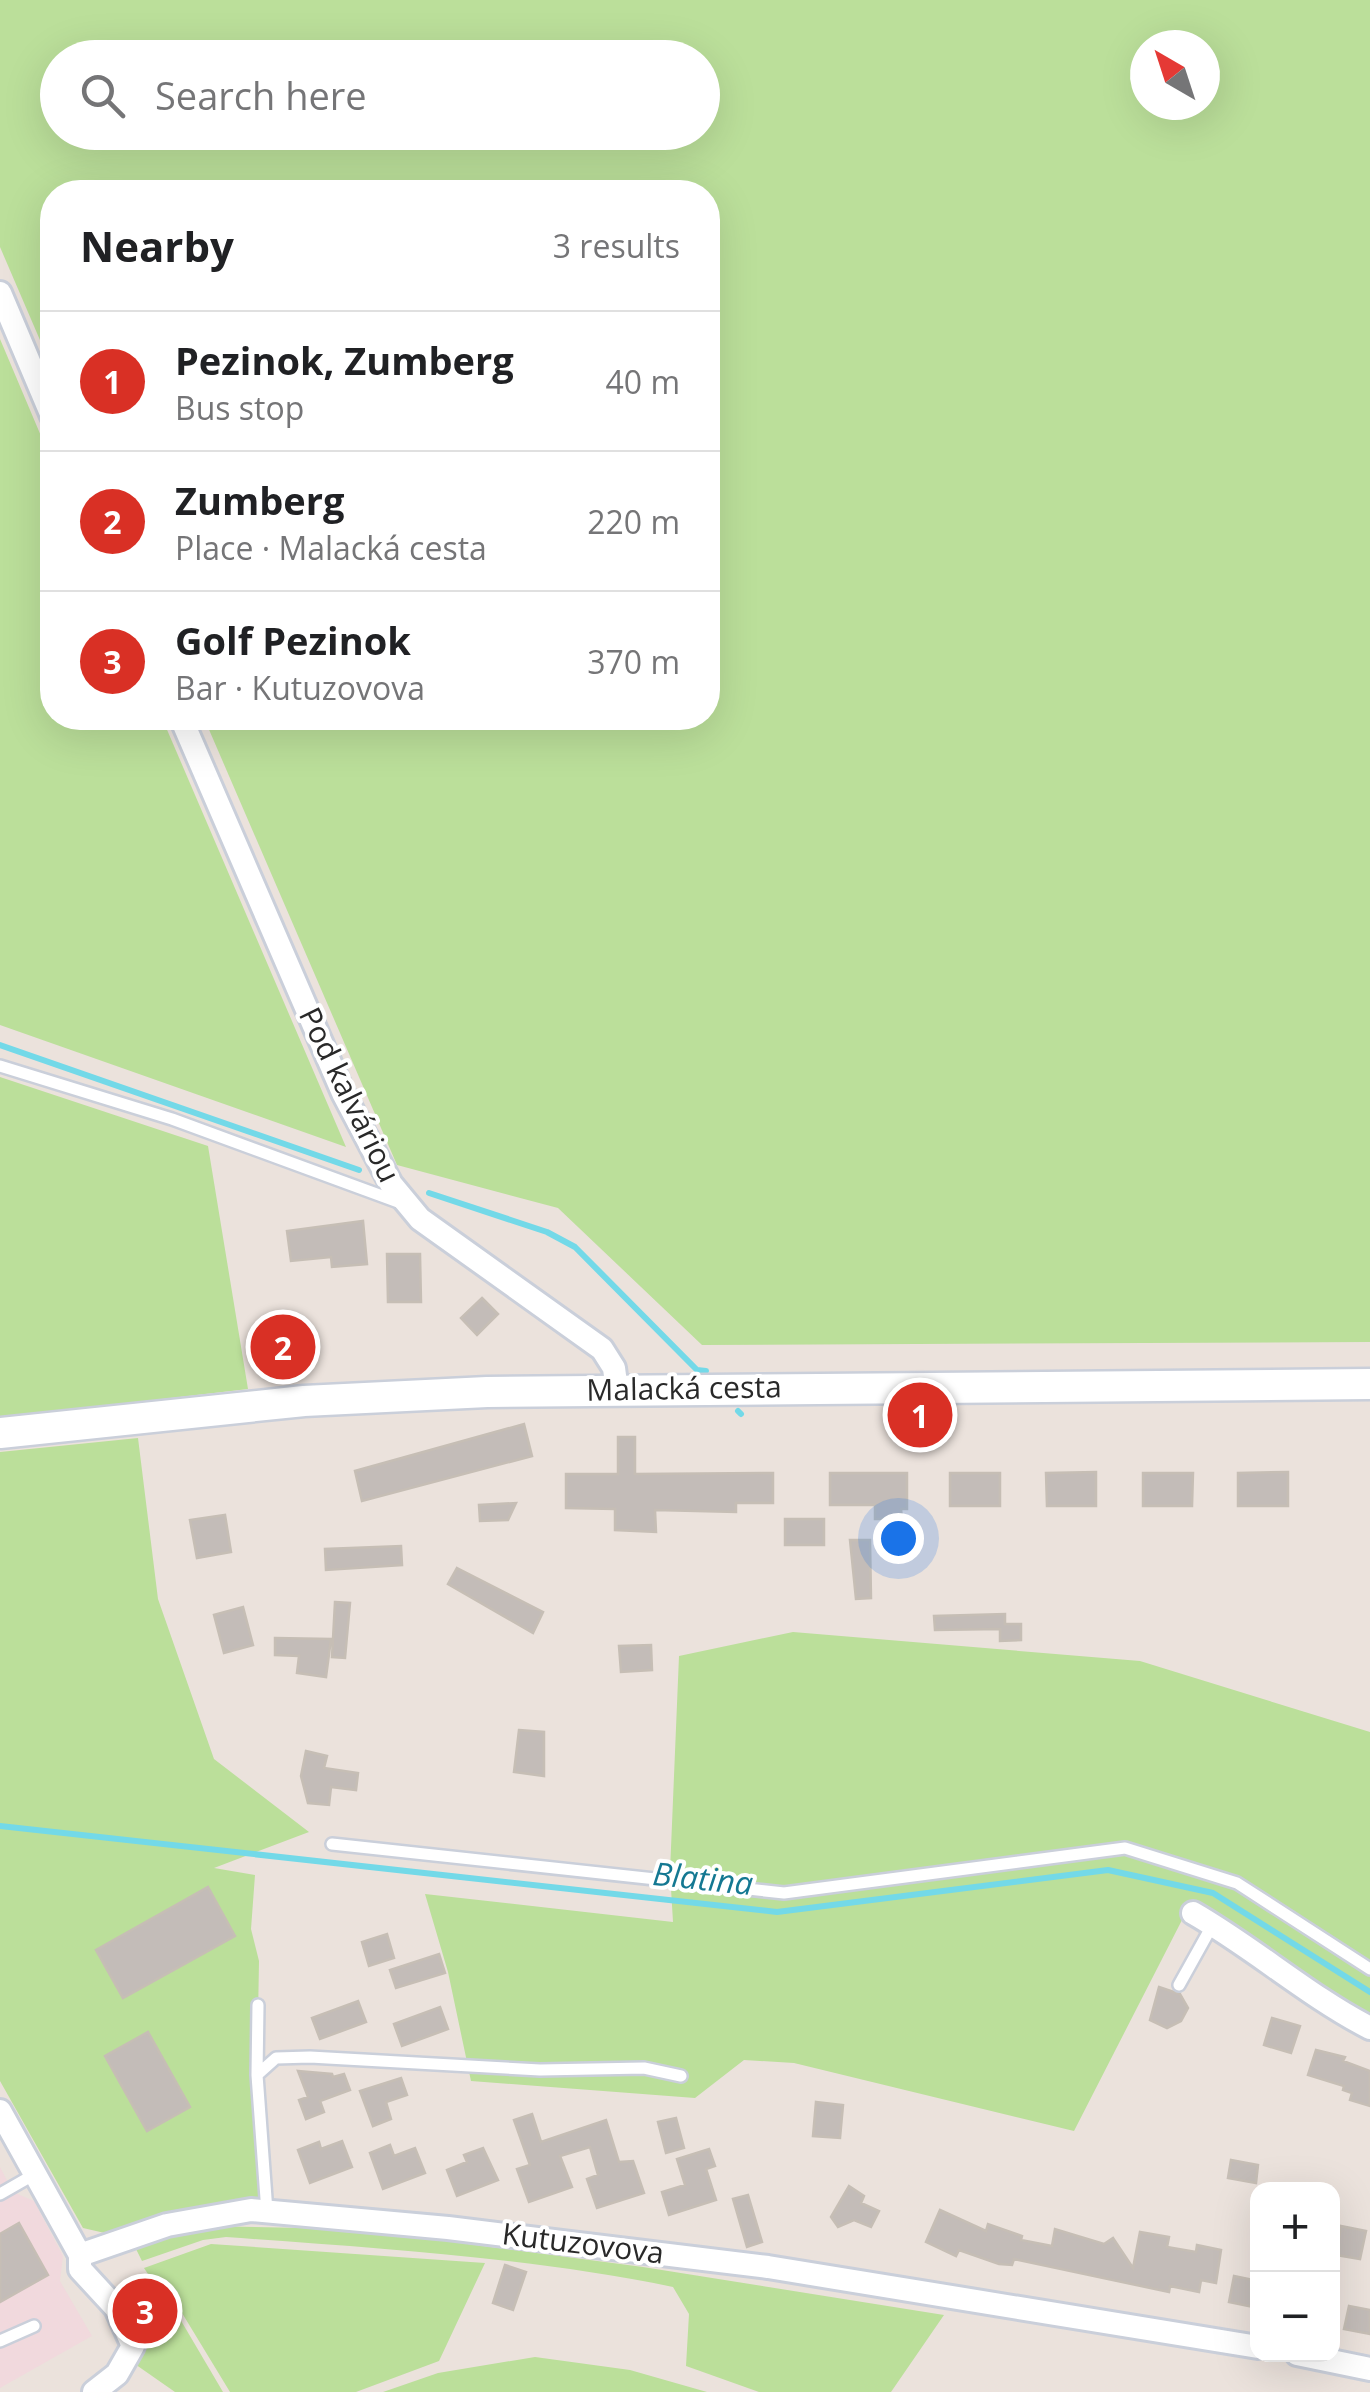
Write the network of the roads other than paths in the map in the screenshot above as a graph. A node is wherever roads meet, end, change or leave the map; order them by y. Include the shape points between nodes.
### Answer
1 (0, 293) edge
2 (40, 388) edge
3 (187, 730) edge
4 (0, 1066) edge
5 (406, 1203) junction
6 (1370, 1384) edge
7 (617, 1390) junction
8 (0, 1432) edge
9 (332, 1844) dead end
10 (1203, 1919) joint
11 (1370, 1970) edge
12 (1179, 1985) dead end
13 (258, 2004) dead end
14 (1370, 2028) edge
15 (258, 2075) junction
16 (681, 2076) dead end
17 (0, 2111) edge
18 (35, 2174) junction
19 (0, 2194) edge
20 (266, 2212) junction
21 (80, 2255) junction
22 (34, 2326) dead end
23 (0, 2341) edge
24 (1250, 2346) edge
25 (1336, 2362) edge
26 (1370, 2369) edge
27 (94, 2392) edge

1 - 2 street
3 - 5 street, Pod kalváriou via 343,1093 376,1161
4 - 5 lane
5 - 7 street, Pod kalváriou via 602,1349
6 - 7 main road, Malacká cesta
7 - 8 main road, Malacká cesta via 304,1400
9 - 11 lane via 784,1894 1125,1848 1237,1883
10 - 12 lane
10 - 14 street
13 - 15 lane
15 - 16 lane via 276,2058 310,2057 540,2070 644,2068
15 - 20 lane
17 - 18 street
18 - 19 lane
18 - 21 street
20 - 21 street, Kutuzovova via 167,2224
20 - 24 street, Kutuzovova via 768,2267
21 - 27 street via 80,2269 116,2308 133,2346 118,2374
22 - 23 lane
25 - 26 street

